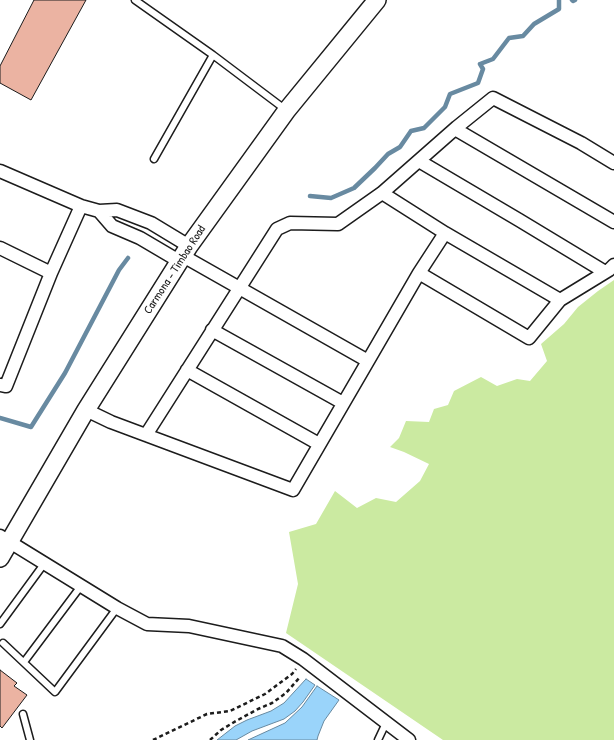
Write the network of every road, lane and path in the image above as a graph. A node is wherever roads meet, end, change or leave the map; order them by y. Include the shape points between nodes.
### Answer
1 (135, 0) edge
2 (377, 0) edge
3 (213, 55) junction
4 (287, 110) junction
5 (455, 129) junction
6 (154, 159) dead end
7 (419, 161) junction
8 (614, 163) edge
9 (0, 171) edge
10 (382, 193) junction
11 (81, 206) junction
12 (99, 211) junction
13 (614, 222) edge
14 (445, 233) junction
15 (0, 248) edge
16 (184, 254) junction
17 (610, 268) edge
18 (51, 273) junction
19 (419, 273) junction
20 (239, 288) junction
21 (560, 300) junction
22 (212, 330) junction
23 (368, 361) junction
24 (187, 370) junction
25 (0, 385) edge
26 (343, 403) junction
27 (86, 410) junction
28 (146, 435) junction
29 (319, 444) junction
30 (5, 539) edge
31 (0, 558) edge
32 (44, 564) junction
33 (81, 586) junction
34 (117, 608) junction
35 (0, 624) edge
36 (1, 643) edge
37 (303, 659) junction
38 (24, 662) junction
39 (300, 677) dead end
40 (23, 714) dead end
41 (386, 723) junction
42 (30, 740) edge
43 (153, 740) edge
44 (210, 740) edge
45 (378, 740) edge
46 (410, 740) edge

1 - 3 lane
2 - 4 main road, Carmona - Timbao Road
3 - 4 lane
3 - 6 lane
4 - 16 main road, Carmona - Timbao Road
5 - 7 street
5 - 8 street via 493,98 581,143
5 - 13 street
7 - 10 street
7 - 17 street via 519,220
9 - 11 street
10 - 14 street
10 - 20 street via 338,224 290,223 276,229
11 - 12 street
11 - 18 street
12 - 16 street via 112,226
12 - 16 street via 117,210 151,223
14 - 19 street
14 - 21 street
15 - 18 street
16 - 20 street
16 - 27 main road, Carmona - Timbao Road
17 - 21 street
18 - 25 street via 6,386
19 - 21 street via 529,338
19 - 23 street
20 - 22 street
20 - 23 street
22 - 24 street
22 - 26 street
23 - 26 street
24 - 28 street
24 - 29 street
26 - 29 street
27 - 28 street
27 - 30 main road, Carmona - Timbao Road
28 - 29 street via 292,490
30 - 31 main road, Carmona - Timbao Road
30 - 32 street
32 - 33 street
32 - 35 lane
33 - 34 street
33 - 38 lane
34 - 37 street via 147,624 189,626 282,646
34 - 38 lane via 55,692
36 - 38 lane
37 - 41 street
37 - 43 path via 292,674 265,694 230,711 207,714
39 - 44 path via 272,704 236,721
40 - 42 lane
41 - 45 lane
41 - 46 street

